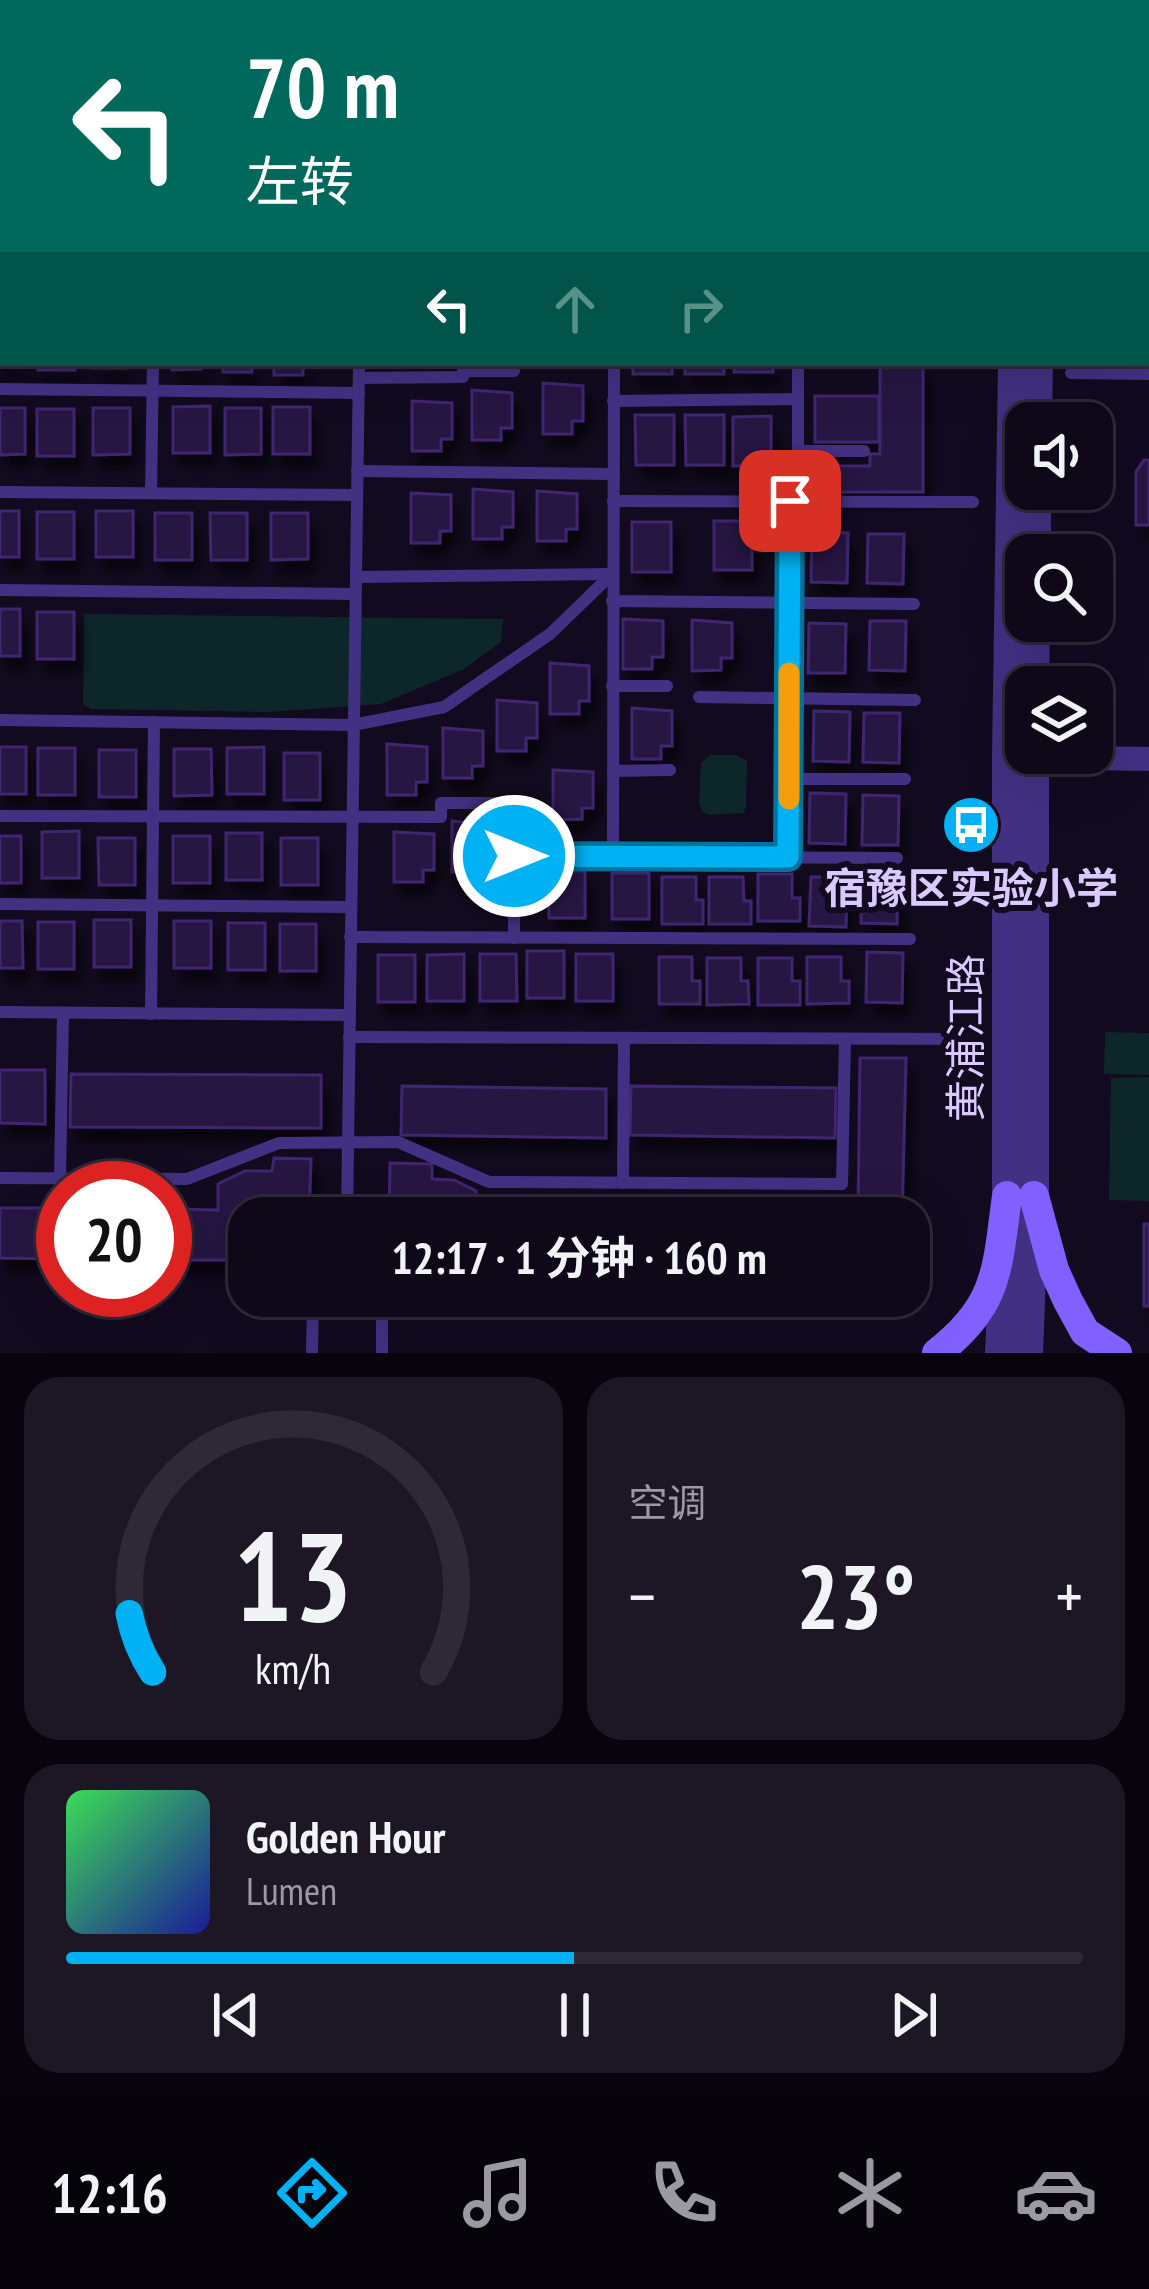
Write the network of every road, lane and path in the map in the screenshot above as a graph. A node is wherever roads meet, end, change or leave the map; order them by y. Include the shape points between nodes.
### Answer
1 (153, 366) edge
2 (614, 366) edge
3 (798, 366) edge
4 (1013, 366) edge
5 (1038, 366) edge
6 (359, 370) edge
7 (514, 370) dead end
8 (1071, 373) dead end
9 (1149, 374) edge
10 (0, 389) edge
11 (153, 391) junction
12 (358, 394) junction
13 (798, 399) junction
14 (614, 401) junction
15 (1037, 402) edge
16 (798, 451) junction
17 (864, 452) dead end
18 (358, 471) junction
19 (613, 474) junction
20 (0, 491) edge
21 (151, 493) junction
22 (357, 495) junction
23 (613, 500) junction
24 (790, 501) junction
25 (973, 502) dead end
26 (612, 574) junction
27 (356, 577) junction
28 (0, 590) edge
29 (356, 594) junction
30 (612, 601) junction
31 (790, 603) junction
32 (914, 604) dead end
33 (1022, 666) edge
34 (612, 686) junction
35 (667, 686) dead end
36 (700, 697) dead end
37 (789, 698) junction
38 (915, 700) dead end
39 (0, 720) edge
40 (154, 722) junction
41 (353, 725) junction
42 (1113, 758) edge
43 (1149, 759) edge
44 (670, 770) dead end
45 (613, 771) junction
46 (1025, 774) edge
47 (789, 779) junction
48 (905, 779) dead end
49 (0, 816) edge
50 (153, 817) junction
51 (352, 817) junction
52 (514, 856) junction
53 (614, 856) junction
54 (788, 857) junction
55 (896, 857) dead end
56 (0, 904) edge
57 (152, 905) junction
58 (350, 907) junction
59 (350, 937) junction
60 (514, 938) junction
61 (910, 939) dead end
62 (0, 1012) edge
63 (63, 1013) junction
64 (151, 1014) junction
65 (349, 1015) junction
66 (349, 1037) junction
67 (624, 1038) junction
68 (845, 1039) junction
69 (963, 1040) dead end
70 (348, 1142) junction
71 (60, 1161) edge
72 (0, 1178) edge
73 (36, 1178) edge
74 (192, 1178) edge
75 (623, 1183) junction
76 (1020, 1196) junction
77 (347, 1197) edge
78 (313, 1317) edge
79 (382, 1317) edge
80 (312, 1353) edge
81 (382, 1353) edge
82 (937, 1353) edge
83 (1000, 1353) edge
84 (1028, 1353) edge
85 (1117, 1353) edge

1 - 11 lane
2 - 14 lane
3 - 13 lane
4 - 33 street, 黄浦江路
5 - 15 street
6 - 7 lane via 463,377 463,370
6 - 12 lane
8 - 9 lane
10 - 11 lane
11 - 12 lane
11 - 21 lane
12 - 18 lane
13 - 14 lane
13 - 16 lane
14 - 19 lane
16 - 17 lane
16 - 24 lane via 798,493
18 - 19 lane
18 - 22 lane
19 - 23 lane
20 - 21 lane
21 - 22 lane
22 - 27 lane
23 - 24 lane
23 - 26 lane
24 - 25 lane
24 - 31 lane
26 - 27 lane
26 - 30 lane
26 - 41 lane via 550,634 444,706
27 - 29 lane
28 - 29 lane
29 - 41 lane
30 - 31 lane
30 - 34 lane
31 - 32 lane
31 - 37 lane
34 - 35 lane
34 - 45 lane
36 - 37 lane
37 - 38 lane
37 - 47 lane
39 - 40 lane
40 - 41 lane
40 - 50 lane
41 - 51 lane
42 - 43 street
44 - 45 lane
45 - 53 lane
46 - 76 street, 黄浦江路
47 - 48 lane
47 - 54 lane
49 - 50 lane
50 - 51 lane
50 - 57 lane
51 - 52 lane via 441,817 441,803 514,802
51 - 58 lane
52 - 53 lane
52 - 60 lane
53 - 54 lane
54 - 55 lane
56 - 57 lane
57 - 58 lane
57 - 64 lane
58 - 59 lane
59 - 60 lane
59 - 65 lane
60 - 61 lane
62 - 63 lane
63 - 64 lane
63 - 71 lane
64 - 65 lane
65 - 66 lane
66 - 67 lane
66 - 70 lane
67 - 68 lane
67 - 75 lane
68 - 69 lane
68 - 75 lane via 842,1184
70 - 74 lane via 279,1143
70 - 75 lane via 398,1142 489,1182
70 - 77 lane
72 - 73 lane
76 - 82 main road via 984,1305
76 - 83 street, 黄浦江路
76 - 84 street, 黄浦江路
76 - 85 main road via 1085,1332
78 - 80 lane
79 - 81 lane

